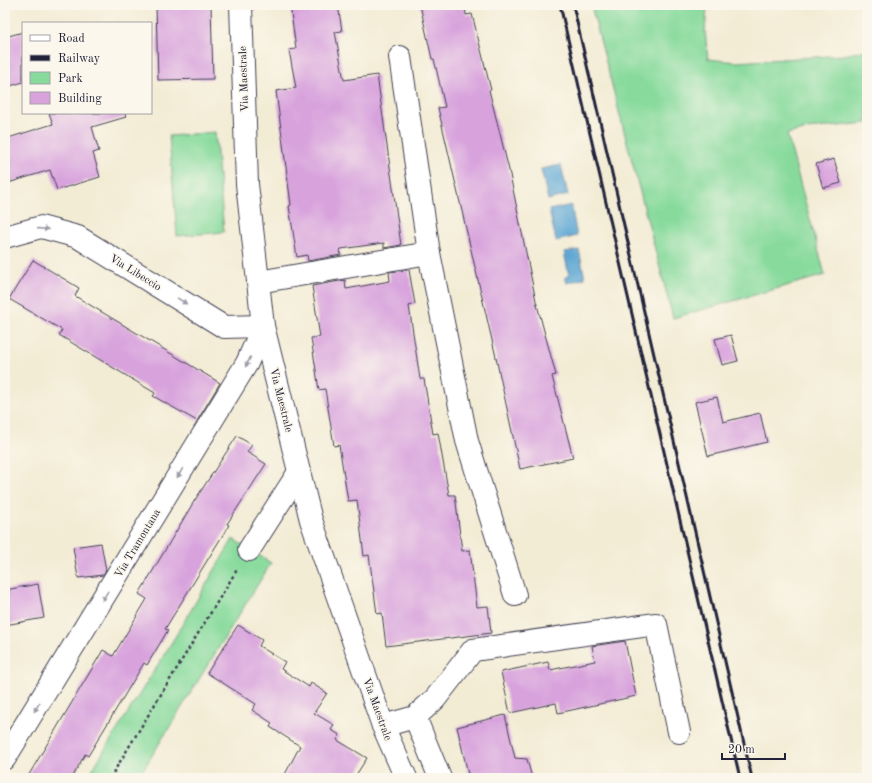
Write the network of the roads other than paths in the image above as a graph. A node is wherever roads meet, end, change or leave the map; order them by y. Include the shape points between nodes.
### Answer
1 (241, 5) edge
2 (400, 57) dead end
3 (5, 237) edge
4 (429, 253) junction
5 (258, 282) junction
6 (263, 326) junction
7 (300, 472) junction
8 (249, 550) road end
9 (515, 595) dead end
10 (415, 717) junction
11 (383, 726) junction
12 (679, 732) dead end
13 (5, 758) edge
14 (406, 778) edge
15 (440, 778) edge

1 - 5 street, Via Maestrale via 246,184
2 - 4 street
3 -> 6 street, Via Libeccio via 40,227 78,237 224,327
4 - 5 street
4 - 9 street via 467,441
5 - 6 street, Via Maestrale
6 - 7 street, Via Maestrale
6 -> 13 street, Via Tramontana via 248,363
7 - 8 street
7 - 11 street, Via Maestrale via 311,520
10 - 11 street
10 - 12 street via 435,699 473,650 656,624
10 - 15 street
11 - 14 street, Via Maestrale

